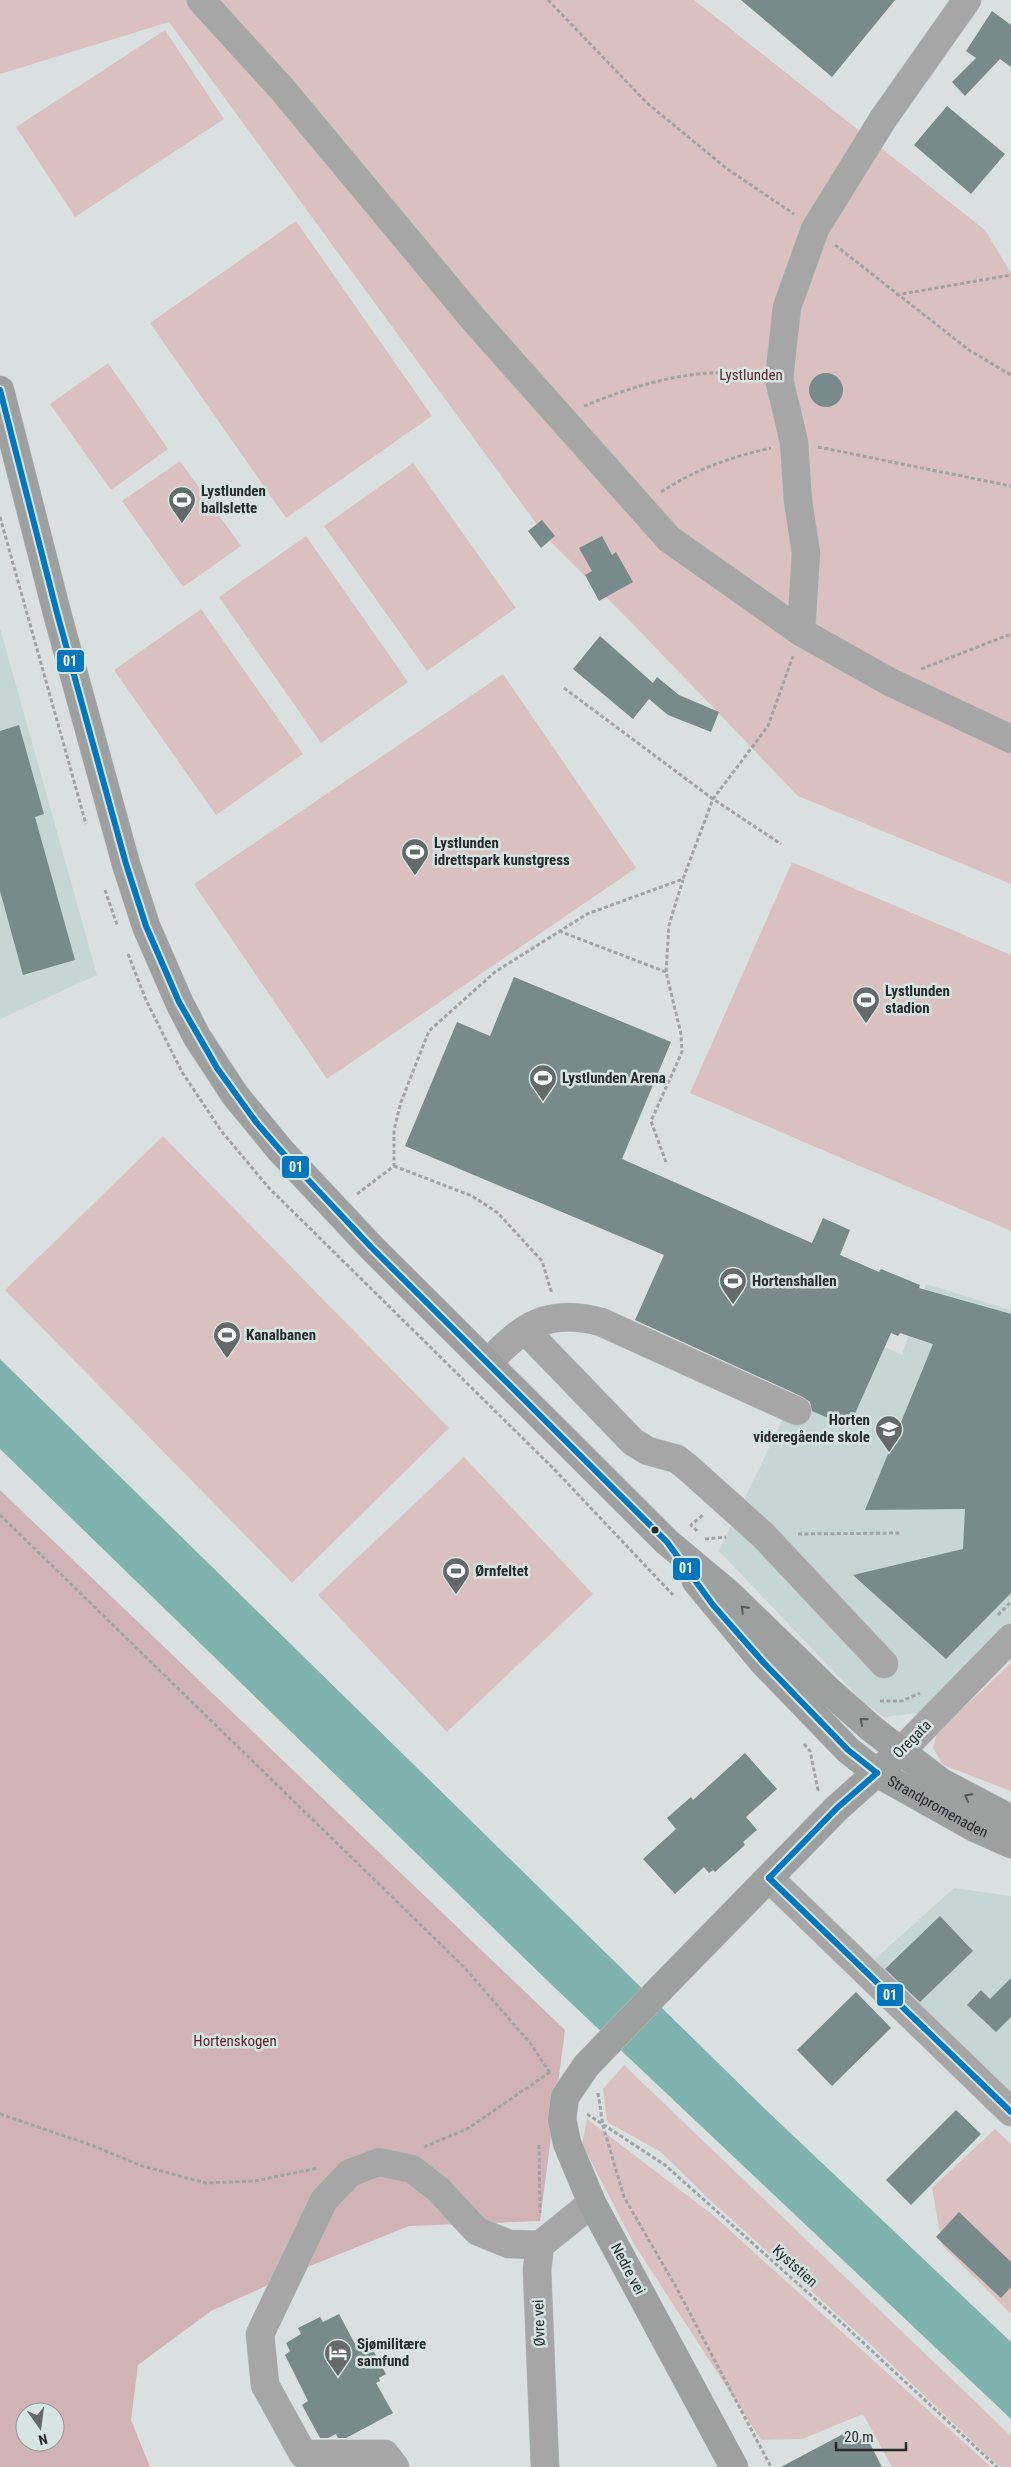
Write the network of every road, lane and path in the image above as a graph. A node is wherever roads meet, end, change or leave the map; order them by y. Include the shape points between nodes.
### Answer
1 (201, 0) edge
2 (548, 0) edge
3 (967, 0) edge
4 (815, 229) junction
5 (1011, 275) edge
6 (896, 295) junction
7 (1011, 375) edge
8 (779, 380) junction
9 (0, 390) edge
10 (558, 417) junction
11 (997, 485) dead end
12 (1011, 486) edge
13 (801, 632) junction
14 (1011, 634) edge
15 (890, 682) junction
16 (564, 688) dead end
17 (1011, 739) edge
18 (713, 800) junction
19 (782, 844) dead end
20 (683, 879) junction
21 (560, 931) junction
22 (666, 972) junction
23 (666, 1162) dead end
24 (394, 1166) junction
25 (339, 1212) junction
26 (317, 1234) dead end
27 (557, 1317) junction
28 (526, 1331) junction
29 (488, 1363) junction
30 (797, 1411) dead end
31 (0, 1514) edge
32 (901, 1533) dead end
33 (763, 1535) junction
34 (704, 1539) dead end
35 (667, 1542) junction
36 (1011, 1638) edge
37 (884, 1664) dead end
38 (900, 1751) junction
39 (877, 1772) junction
40 (1011, 1819) edge
41 (1011, 1844) edge
42 (769, 1878) junction
43 (593, 2077) junction
44 (565, 2097) junction
45 (1011, 2112) edge
46 (0, 2114) edge
47 (604, 2126) junction
48 (416, 2150) dead end
49 (324, 2167) dead end
50 (592, 2203) junction
51 (540, 2245) junction
52 (395, 2467) edge
53 (545, 2467) edge
54 (734, 2467) edge
55 (771, 2467) edge
56 (997, 2467) edge

1 - 10 street via 282,89
2 - 4 path via 647,103 726,168
3 - 4 street via 884,119
4 - 6 path
4 - 8 street via 787,307
5 - 6 path
6 - 7 path via 969,350
8 - 10 path via 738,373 697,373 634,388
8 - 13 street via 794,442 806,553
9 - 25 main road, Strandpromenaden via 111,809 161,965 197,1036 236,1095 256,1122
10 - 13 street via 670,539
11 - 12 path
13 - 15 street
13 - 18 path via 768,726
14 - 15 path
15 - 17 street
16 - 18 path
18 - 19 path
18 - 20 path
20 - 21 path via 587,914
20 - 22 path via 669,925
21 - 22 path
21 - 24 path via 495,972 429,1030 401,1102 394,1130
22 - 23 path via 681,1034 682,1052 651,1121
24 - 25 path via 355,1195
24 - 27 path via 472,1196 498,1212 542,1261
25 - 26 path
25 - 29 main road, Strandpromenaden
27 - 28 street via 541,1321
27 - 30 street via 579,1316 601,1322
28 - 29 street via 508,1342
28 - 33 street via 633,1442 648,1451 677,1459
29 - 35 main road, Strandpromenaden
31 - 48 path via 464,1967 531,2044 550,2072 468,2129
32 - 33 path
33 - 34 path
33 - 37 street
38 -> 35 main road, Strandpromenaden via 827,1689 728,1593
35 - 39 main road, Strandpromenaden via 713,1605 763,1662 848,1750
36 - 38 street, Oregata
38 - 39 main road, Oregata
40 -> 38 main road, Strandpromenaden via 941,1782
39 - 41 main road, Strandpromenaden
39 - 42 main road, Oregata
42 - 43 main road, Oregata via 664,1986
42 - 45 street
43 - 44 main road, Nedre vei
43 - 47 path
44 - 47 path, Kyststien
44 - 50 main road, Nedre vei via 562,2119 567,2143
46 - 49 path via 142,2166 206,2183 255,2181
47 - 55 path via 618,2180 631,2212 676,2287
47 - 56 path, Kyststien via 665,2165
50 - 51 street
50 - 54 main road, Nedre vei
51 - 52 street via 509,2244 476,2231 438,2189 412,2168 379,2162 350,2173 324,2200 260,2334 264,2385 304,2454 385,2454
51 - 53 street, Øvre vei via 537,2270

